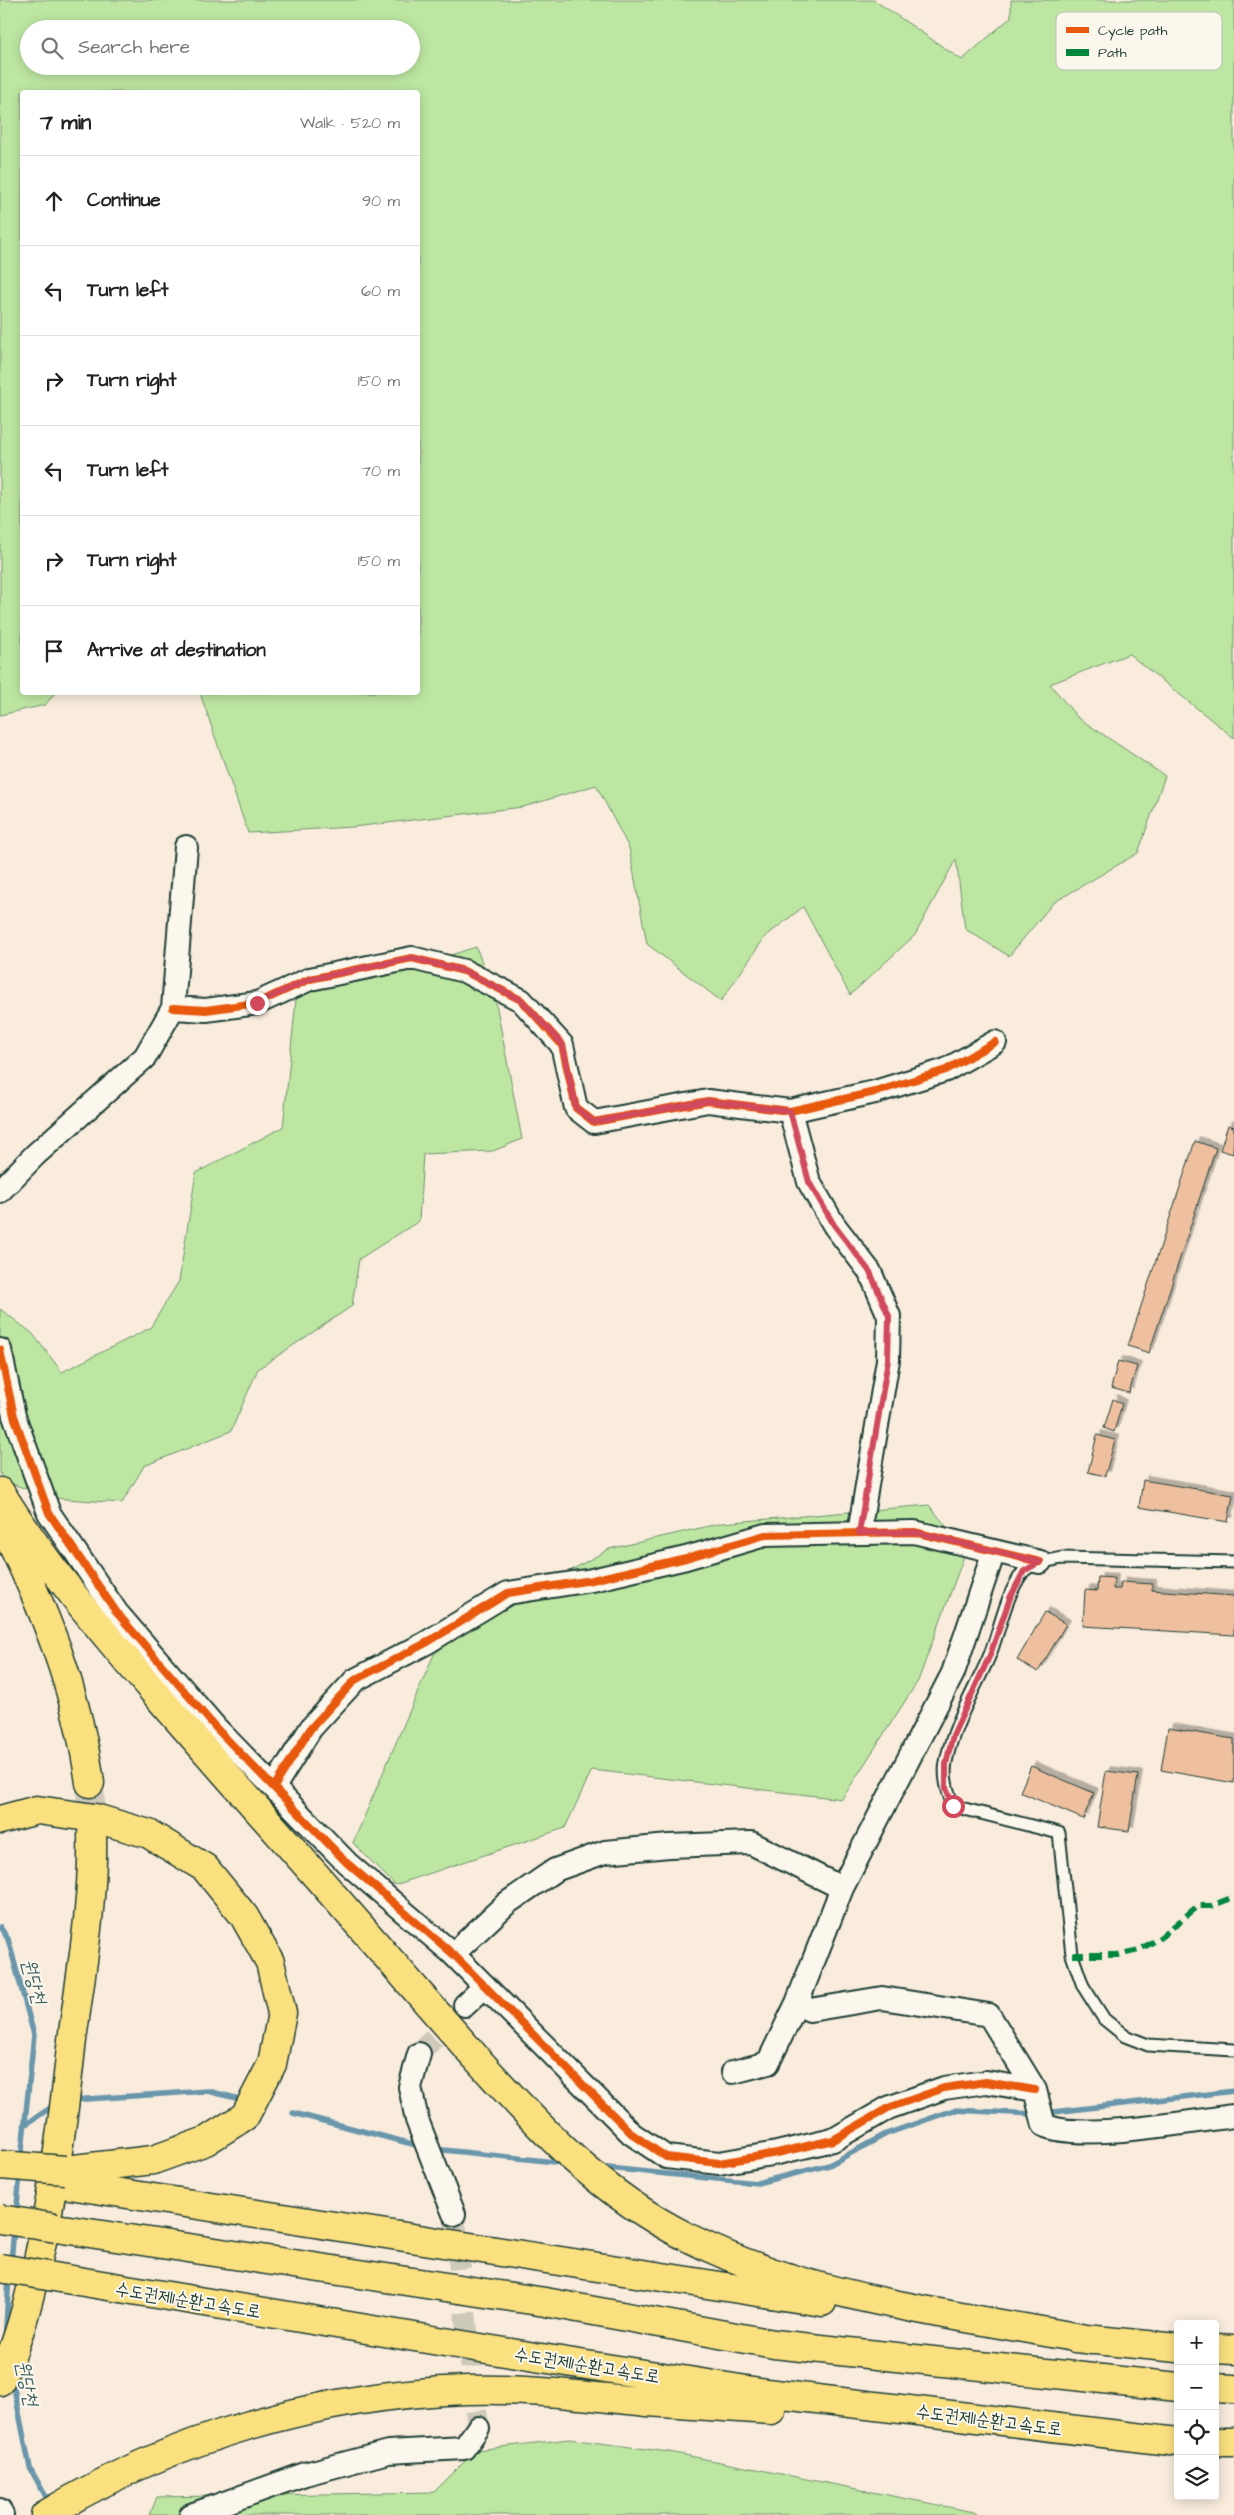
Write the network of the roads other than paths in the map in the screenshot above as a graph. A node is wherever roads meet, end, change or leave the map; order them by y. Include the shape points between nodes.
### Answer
1 (186, 847) dead end
2 (173, 1008) junction
3 (996, 1042) dead end
4 (790, 1111) junction
5 (0, 1191) edge
6 (0, 1350) edge
7 (0, 1492) edge
8 (0, 1520) edge
9 (859, 1533) junction
10 (994, 1551) junction
11 (1040, 1562) junction
12 (1234, 1562) edge
13 (90, 1783) tunnel mouth
14 (274, 1787) junction
15 (0, 1820) edge
16 (92, 1833) tunnel mouth
17 (842, 1888) junction
18 (453, 1954) junction
19 (485, 1986) junction
20 (798, 2003) junction
21 (465, 2005) tunnel mouth
22 (1234, 2050) edge
23 (419, 2054) tunnel mouth
24 (733, 2072) dead end
25 (1036, 2095) junction
26 (1234, 2116) edge
27 (0, 2166) edge
28 (64, 2177) junction
29 (454, 2214) tunnel mouth
30 (0, 2219) edge
31 (0, 2268) edge
32 (1092, 2340) junction
33 (1174, 2348) edge
34 (1219, 2349) edge
35 (1234, 2350) edge
36 (0, 2381) edge
37 (1174, 2387) edge
38 (1219, 2388) edge
39 (1234, 2389) edge
40 (478, 2428) tunnel mouth
41 (1055, 2429) junction
42 (1174, 2442) edge
43 (1219, 2442) edge
44 (1234, 2442) edge
45 (0, 2510) edge
46 (2, 2515) edge
47 (44, 2515) edge
48 (191, 2515) edge

1 - 2 street
2 - 4 street via 206,1010 257,1003 310,979 412,958 464,971 521,1000 562,1044 576,1108 594,1122 708,1101
2 - 5 street via 146,1056 35,1155
3 - 4 street via 946,1070 875,1092
4 - 9 street via 809,1182 834,1225 870,1272 889,1316 888,1360
6 - 14 street via 14,1416 49,1514 117,1612 216,1728
7 - 32 highway via 86,1614 526,2113 600,2183 659,2223 740,2262 835,2291
8 - 13 highway via 44,1612 60,1655 75,1704
9 - 10 street via 914,1532
9 - 14 street via 765,1535 592,1580 508,1593 426,1643 354,1680 311,1728
10 - 11 street
10 - 17 street via 954,1673
11 - 12 lane via 1062,1558
11 - 22 lane via 1024,1571 1010,1598 990,1655 953,1735 946,1764 946,1788 953,1806 1059,1833 1072,1956 1084,1986 1110,2025 1125,2036 1148,2045
14 - 18 street via 347,1862
15 - 28 highway via 37,1810 94,1818 149,1834 205,1868 244,1916 270,1962 282,2014 272,2064 245,2116 206,2141 153,2160
16 - 36 highway via 90,1906 50,2209 31,2291
17 - 18 street via 751,1844 669,1846 606,1852 554,1870 507,1903
17 - 20 street
18 - 19 street
19 - 21 street
19 - 25 street via 632,2134 666,2157 719,2163 833,2140 888,2108 944,2088 986,2082
20 - 24 street via 768,2063
20 - 25 street via 810,2010 882,1998 989,2015
23 - 29 street via 410,2087 416,2120
25 - 26 street via 1044,2125 1055,2131 1094,2132
27 - 28 highway
28 - 32 highway via 650,2277
30 - 37 highway, bridge via 545,2302 774,2344
31 - 41 highway, 수도권제1순환고속도로, bridge via 766,2393
32 - 33 highway
34 - 35 highway
38 - 39 highway
40 - 48 street via 464,2448 388,2452 305,2474
41 - 42 highway, 수도권제1순환고속도로
41 - 47 highway via 648,2402 559,2392 467,2390 356,2401 218,2435 133,2468
43 - 44 highway
45 - 46 street

